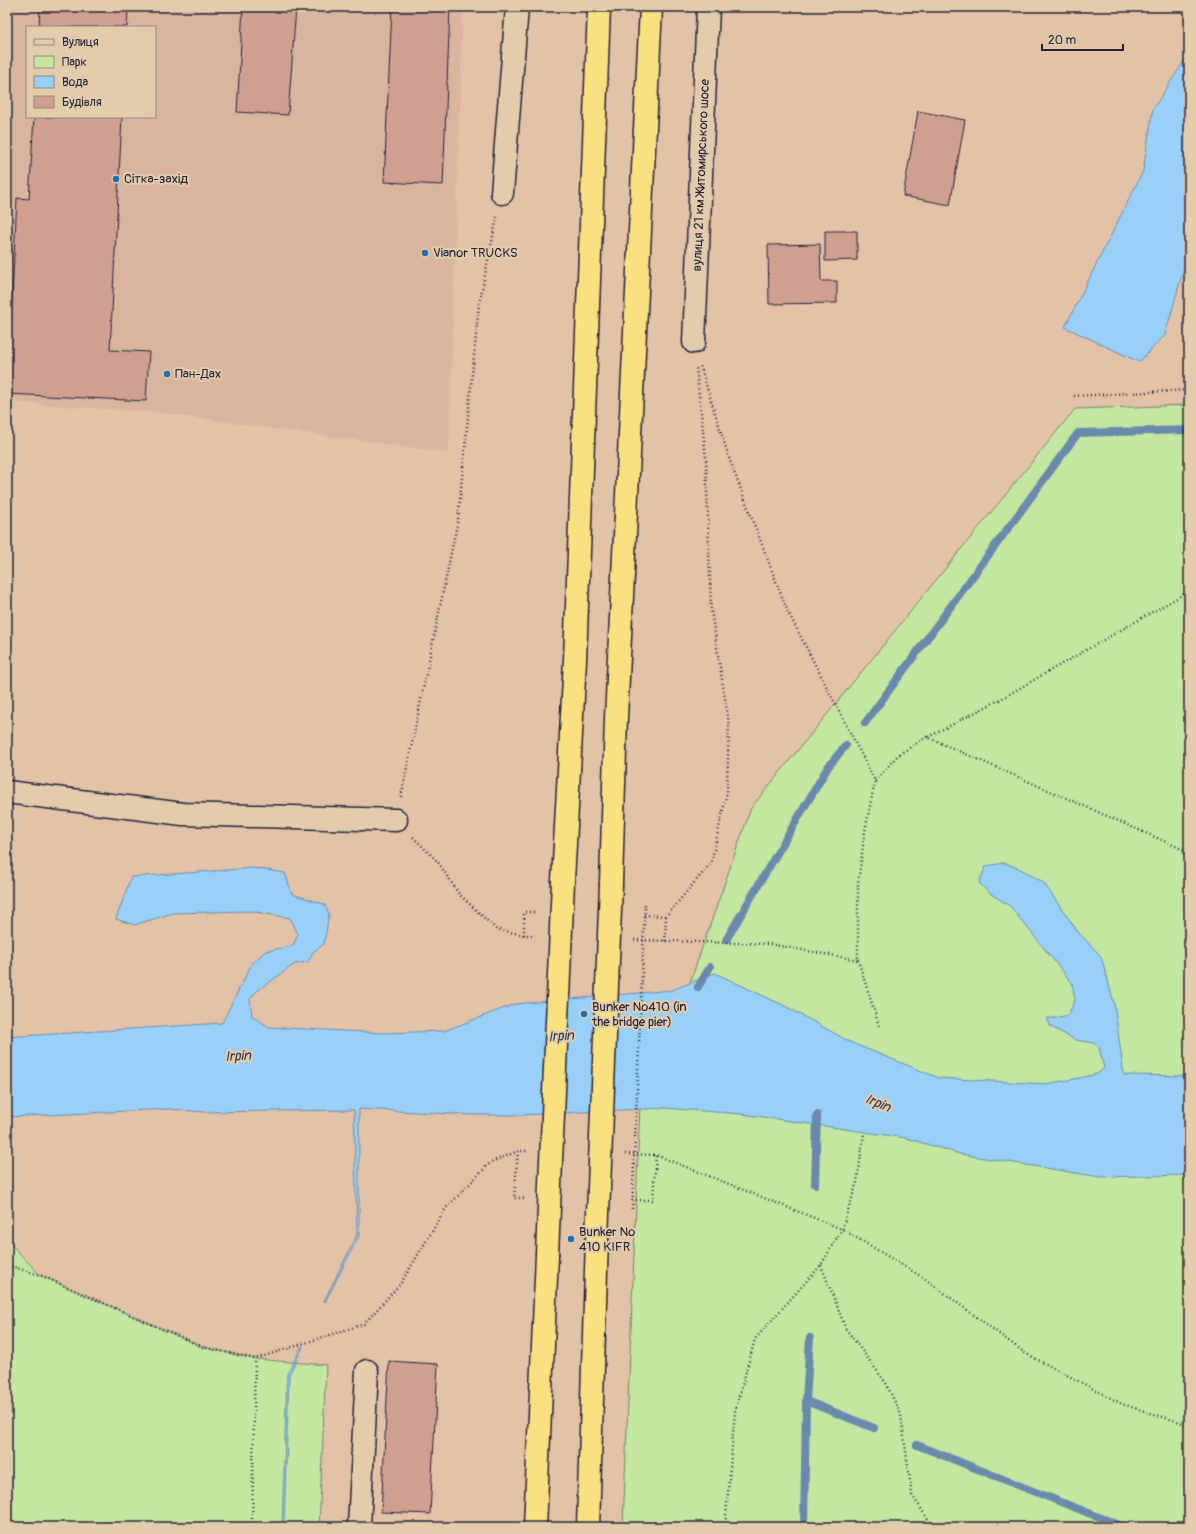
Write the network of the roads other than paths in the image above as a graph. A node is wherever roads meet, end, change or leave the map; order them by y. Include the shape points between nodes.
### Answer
1 (517, 7) edge
2 (599, 7) edge
3 (651, 7) edge
4 (708, 7) edge
5 (502, 193) dead end
6 (694, 342) road end
7 (7, 792) edge
8 (396, 820) dead end
9 (367, 1371) dead end
10 (359, 1527) edge
11 (535, 1527) edge
12 (588, 1527) edge

1 - 5 lane
2 - 11 highway, bridge via 575,660
3 - 12 highway, bridge via 617,702
4 - 6 lane, вулиця 21 км Житомирського шосе
7 - 8 lane via 183,814
9 - 10 lane

